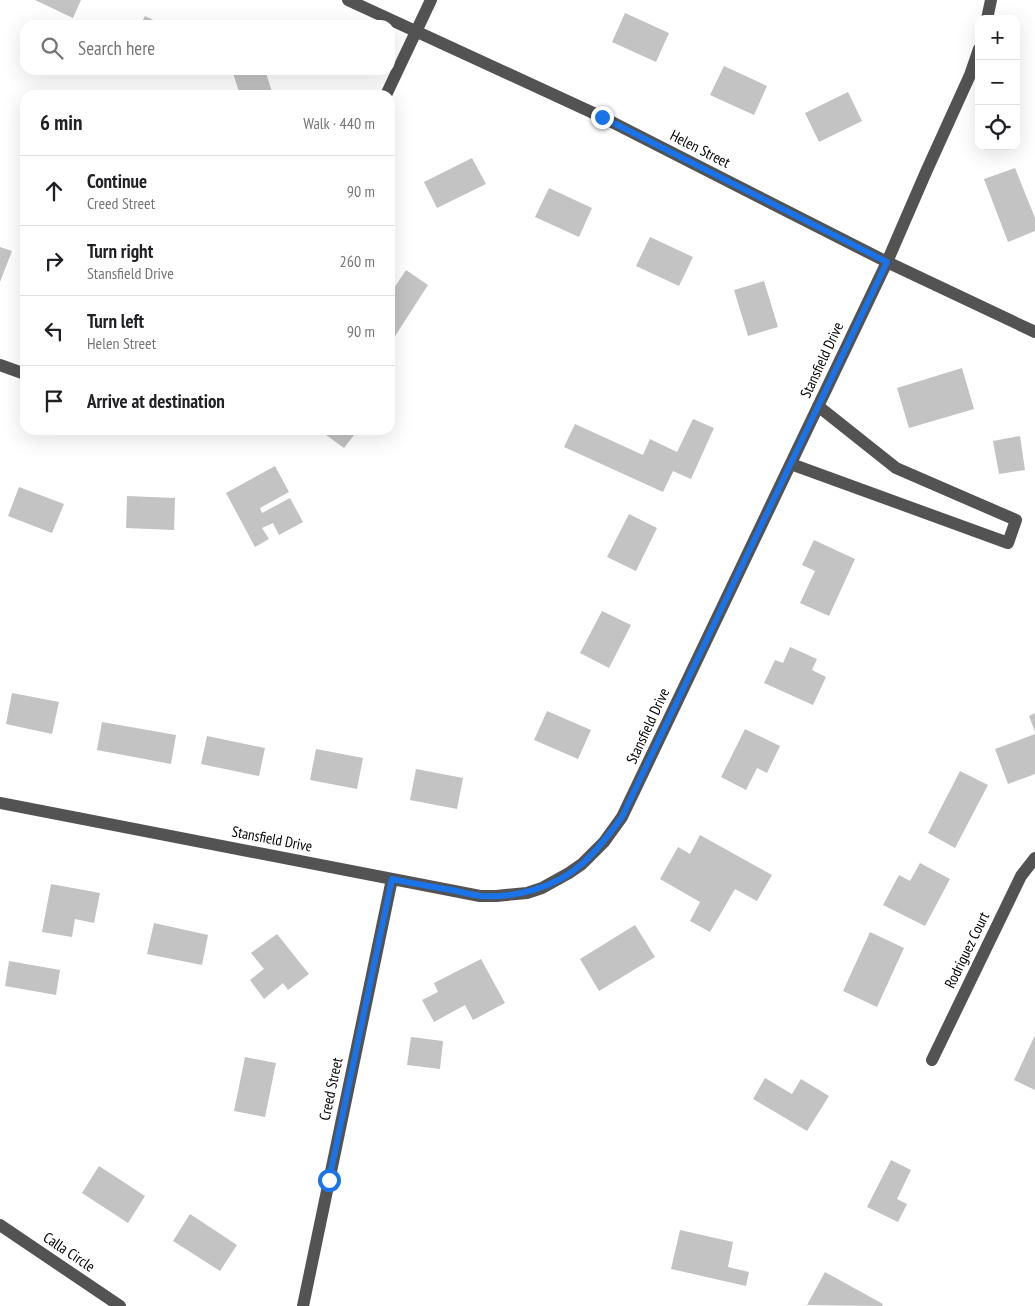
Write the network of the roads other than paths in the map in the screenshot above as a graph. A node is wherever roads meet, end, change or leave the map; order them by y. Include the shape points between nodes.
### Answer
1 (348, 0) edge
2 (431, 0) edge
3 (991, 0) edge
4 (988, 15) edge
5 (392, 20) edge
6 (395, 21) edge
7 (416, 31) junction
8 (975, 60) edge
9 (388, 90) edge
10 (887, 262) junction
11 (1035, 332) edge
12 (0, 365) edge
13 (20, 372) edge
14 (818, 406) junction
15 (791, 464) junction
16 (0, 803) edge
17 (1035, 858) edge
18 (392, 879) junction
19 (932, 1060) dead end
20 (0, 1225) edge
21 (120, 1306) edge
22 (303, 1306) edge

1 - 5 street, Helen Street
2 - 7 street
3 - 4 street
6 - 7 street, Helen Street
7 - 9 street
7 - 10 street, Helen Street via 602,117
8 - 10 street, Stansfield Drive
10 - 11 street, Helen Street
10 - 14 street, Stansfield Drive
12 - 13 street
14 - 15 street, Stansfield Drive
14 - 15 street via 896,468 1016,520 1008,543
15 - 18 street, Stansfield Drive via 622,817 604,842 569,873 542,888 526,892 480,896
16 - 18 street, Stansfield Drive
17 - 19 street, Rodriguez Court via 1020,876
18 - 22 street, Creed Street
20 - 21 street, Calla Circle

